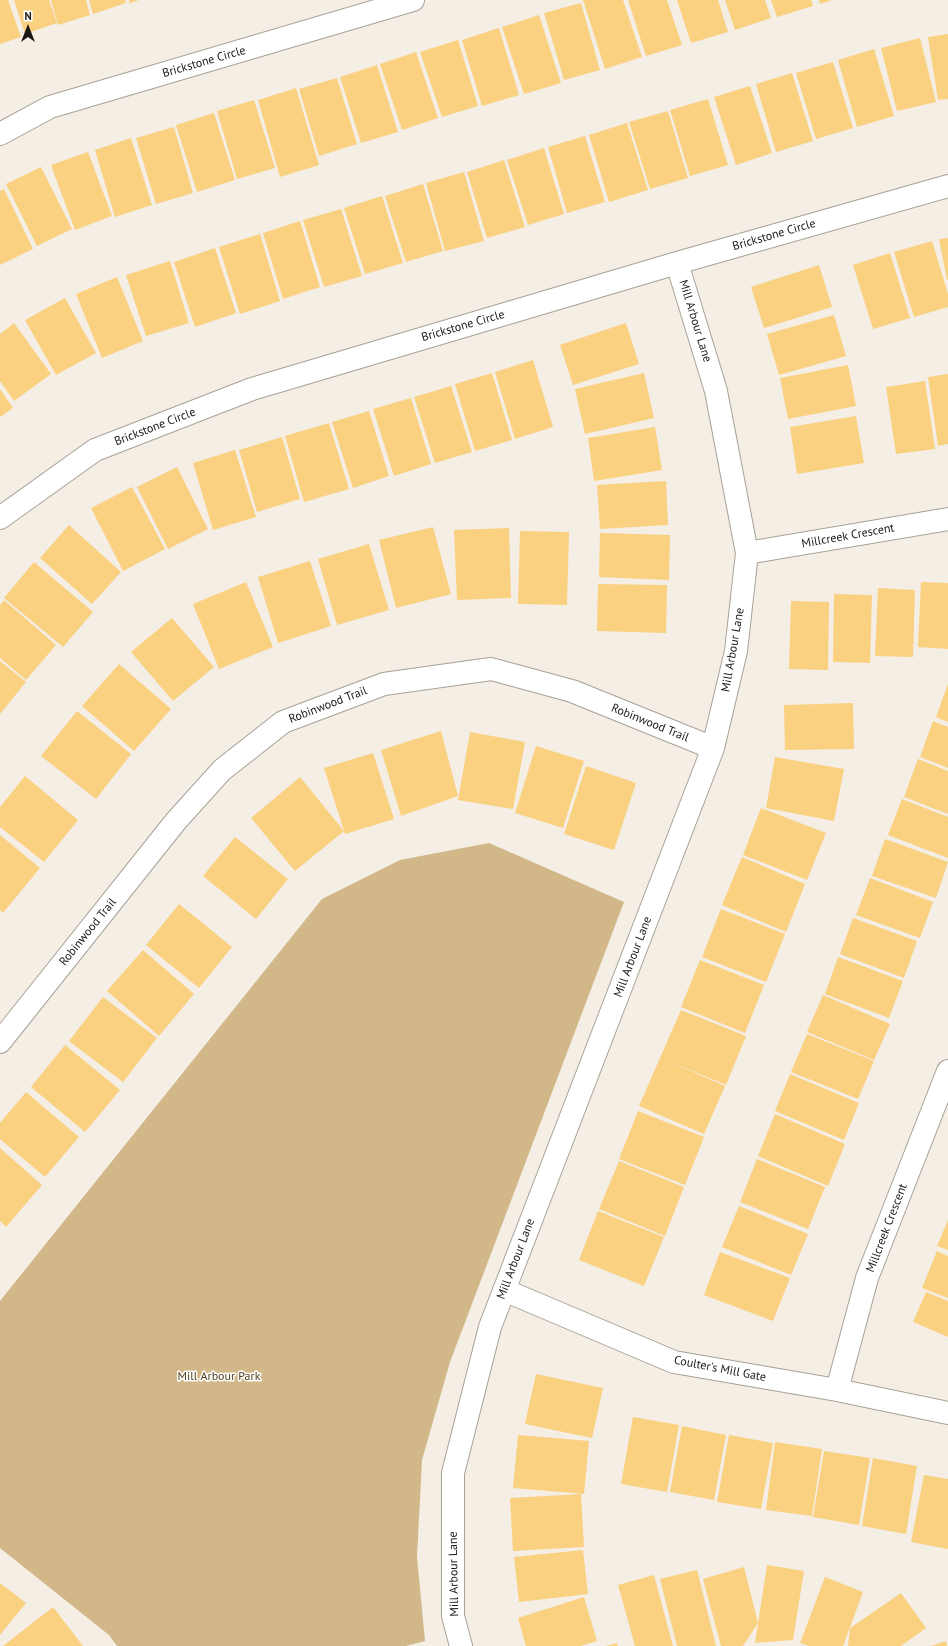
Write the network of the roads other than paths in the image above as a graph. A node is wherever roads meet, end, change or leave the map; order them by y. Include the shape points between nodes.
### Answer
1 (413, 0) edge
2 (0, 134) edge
3 (948, 186) edge
4 (677, 263) junction
5 (0, 518) edge
6 (948, 519) edge
7 (747, 553) junction
8 (714, 748) junction
9 (0, 1042) edge
10 (948, 1071) edge
11 (504, 1290) junction
12 (837, 1390) junction
13 (948, 1413) edge
14 (461, 1646) edge

1 - 2 street, Brickstone Circle via 50,107
3 - 4 street, Brickstone Circle
4 - 5 street, Brickstone Circle via 252,389 95,450
4 - 7 street, Mill Arbour Lane via 716,392
6 - 7 street, Millcreek Crescent
7 - 8 street, Mill Arbour Lane via 736,651
8 - 9 street, Robinwood Trail via 572,691 491,669 384,684 283,722 222,770 176,821
8 - 11 street, Mill Arbour Lane
10 - 12 street, Millcreek Crescent via 867,1278
11 - 12 street, Coulter's Mill Gate via 674,1362
11 - 14 street, Mill Arbour Lane via 490,1327 453,1473 453,1616
12 - 13 street, Coulter's Mill Gate

